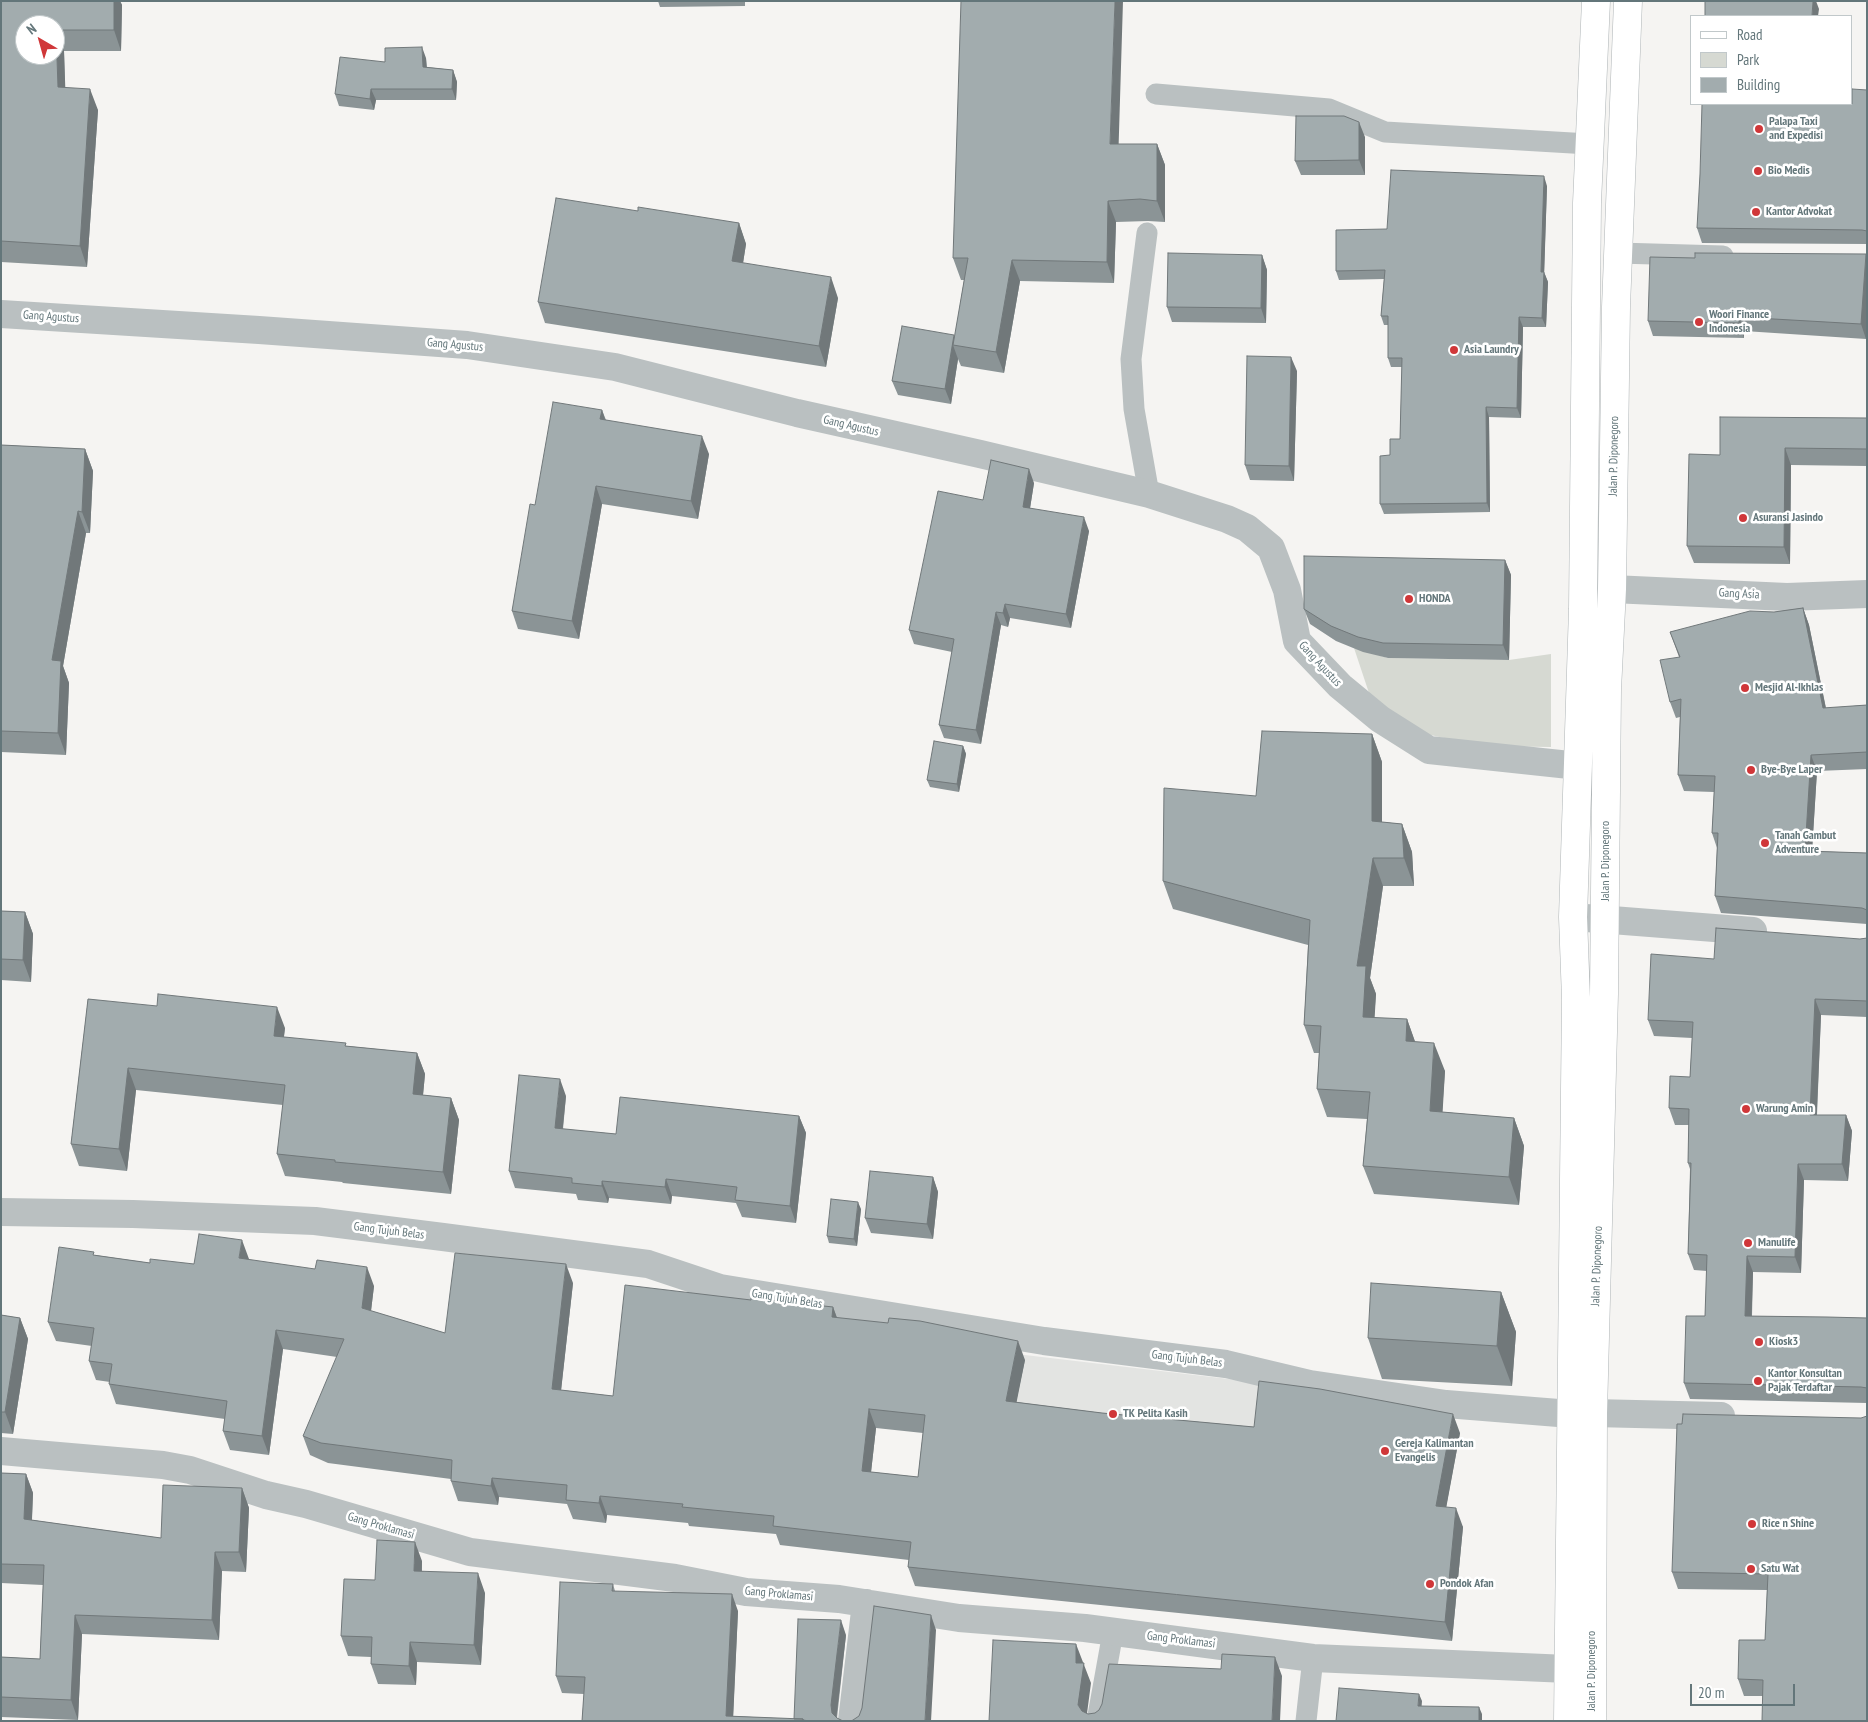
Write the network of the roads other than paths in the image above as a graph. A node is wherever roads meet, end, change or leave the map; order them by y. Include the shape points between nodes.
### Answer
1 (1596, 1) edge
2 (1628, 1) edge
3 (1156, 94) dead end
4 (1589, 144) junction
5 (1147, 232) dead end
6 (1618, 253) junction
7 (1748, 256) edge
8 (1, 314) edge
9 (1149, 494) junction
10 (1612, 589) junction
11 (1867, 594) edge
12 (1579, 766) junction
13 (1573, 917) junction
14 (1605, 920) junction
15 (1779, 933) edge
16 (1, 1212) edge
17 (1582, 1413) junction
18 (1750, 1417) edge
19 (1, 1451) edge
20 (866, 1603) junction
21 (1113, 1632) junction
22 (1313, 1658) junction
23 (1568, 1669) junction
24 (852, 1721) edge
25 (1097, 1721) edge
26 (1306, 1721) edge
27 (1568, 1721) edge
28 (1592, 1721) edge

1 - 4 main road, Jalan P. Diponegoro
2 - 6 main road, Jalan P. Diponegoro
3 - 4 lane via 1329,109 1385,132
4 - 12 main road, Jalan P. Diponegoro
5 - 9 lane via 1131,359 1134,410
6 - 7 lane
6 - 10 main road, Jalan P. Diponegoro
8 - 9 street, Gang Agustus via 467,345 615,367 797,414
9 - 12 street, Gang Agustus via 1227,519 1247,528 1270,548 1287,590 1297,641 1340,686 1380,719 1429,750
10 - 11 street, Gang Asia via 1787,597
10 - 14 main road, Jalan P. Diponegoro via 1607,690
12 - 13 main road, Jalan P. Diponegoro
13 - 14 street
13 - 17 main road, Jalan P. Diponegoro
14 - 15 street
14 - 17 main road, Jalan P. Diponegoro
16 - 17 street, Gang Tujuh Belas via 315,1221 433,1236 648,1264 720,1288 1044,1341 1226,1364 1310,1384 1446,1404
17 - 18 street, Gang Tujuh Belas
17 - 23 main road, Jalan P. Diponegoro
17 - 28 main road, Jalan P. Diponegoro
19 - 20 street, Gang Proklamasi via 190,1470 266,1496 306,1504 470,1552 675,1578 746,1592
20 - 21 street, Gang Proklamasi via 959,1618
20 - 24 street
21 - 22 street, Gang Proklamasi
21 - 25 lane
22 - 23 street, Gang Proklamasi
22 - 26 lane
23 - 27 main road, Jalan P. Diponegoro

